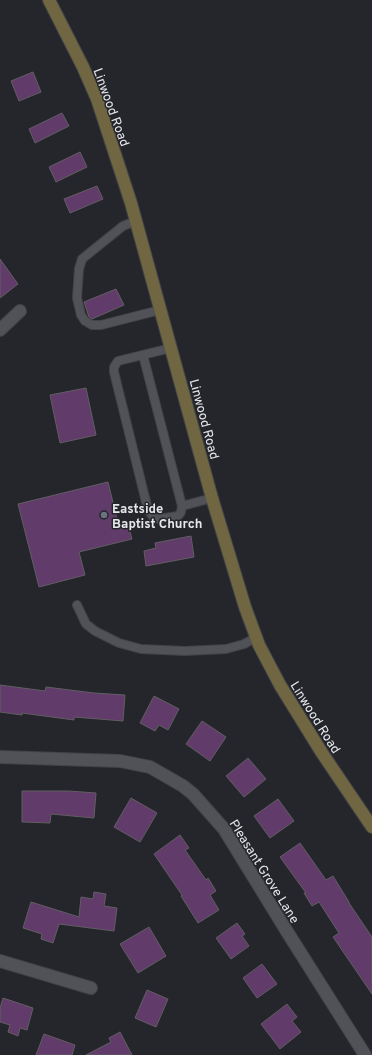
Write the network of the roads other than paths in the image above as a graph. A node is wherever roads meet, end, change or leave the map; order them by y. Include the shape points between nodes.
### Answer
1 (49, 0) edge
2 (136, 221) junction
3 (20, 310) dead end
4 (160, 310) junction
5 (0, 330) edge
6 (171, 348) junction
7 (143, 355) junction
8 (212, 498) junction
9 (182, 506) junction
10 (77, 605) dead end
11 (257, 637) junction
12 (0, 757) edge
13 (372, 827) edge
14 (0, 962) edge
15 (91, 988) dead end
16 (365, 1055) edge

1 - 2 street, Linwood Road via 97,99
2 - 4 street, Linwood Road
2 - 4 lane via 123,226 82,259 77,298 80,315 92,325 101,325
3 - 5 street
4 - 6 street, Linwood Road
6 - 7 lane
6 - 8 street, Linwood Road
7 - 9 lane
7 - 9 lane via 118,361 114,372 148,510 154,518 159,519 178,516
8 - 9 lane
8 - 11 street, Linwood Road via 245,607
10 - 11 lane via 86,624 95,631 119,643 141,649 226,649
11 - 13 street, Linwood Road via 280,685
12 - 16 street, Pleasant Grove Lane via 120,761 150,767 193,794 224,829
14 - 15 street

